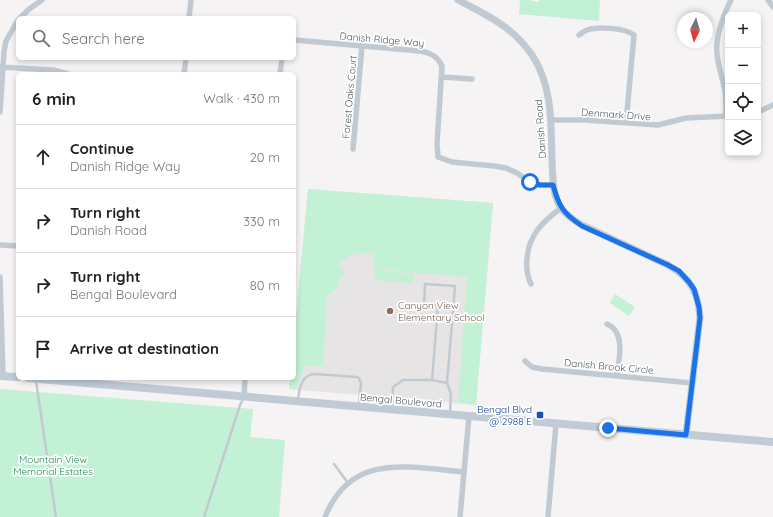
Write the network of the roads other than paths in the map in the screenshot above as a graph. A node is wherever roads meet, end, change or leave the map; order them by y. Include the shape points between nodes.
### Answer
1 (42, 0) edge
2 (191, 0) edge
3 (458, 0) edge
4 (731, 0) edge
5 (768, 0) edge
6 (773, 7) edge
7 (22, 16) edge
8 (189, 16) edge
9 (16, 24) edge
10 (579, 35) dead end
11 (296, 40) edge
12 (362, 46) junction
13 (186, 60) edge
14 (282, 60) edge
15 (1, 67) edge
16 (60, 72) edge
17 (184, 72) edge
18 (280, 72) edge
19 (442, 77) junction
20 (472, 79) dead end
21 (725, 99) edge
22 (773, 105) edge
23 (761, 111) edge
24 (0, 112) edge
25 (725, 116) edge
26 (551, 120) junction
27 (626, 123) junction
28 (353, 149) dead end
29 (553, 185) junction
30 (561, 208) junction
31 (0, 244) edge
32 (16, 246) edge
33 (0, 277) edge
34 (531, 284) dead end
35 (438, 306) junction
36 (454, 307) junction
37 (607, 324) dead end
38 (525, 362) dead end
39 (1, 376) edge
40 (617, 376) junction
41 (16, 377) edge
42 (32, 380) edge
43 (54, 380) edge
44 (245, 380) edge
45 (432, 380) junction
46 (447, 383) junction
47 (692, 383) junction
48 (244, 397) junction
49 (298, 402) junction
50 (359, 407) junction
51 (392, 410) junction
52 (450, 414) junction
53 (469, 416) junction
54 (556, 424) junction
55 (686, 435) junction
56 (773, 442) edge
57 (334, 464) dead end
58 (464, 472) junction
59 (348, 483) junction
60 (56, 517) edge
61 (204, 517) edge
62 (324, 517) edge
63 (460, 517) edge
64 (548, 517) edge

1 - 7 street
2 - 8 street
3 - 26 street, Danish Road via 509,29 528,50 545,84
4 - 21 street via 718,34 717,53
5 - 6 street
9 - 15 street via 6,41
10 - 27 street via 596,28 625,30 634,35
11 - 12 street, Danish Ridge Way
12 - 19 street, Danish Ridge Way via 427,52 439,59
12 - 28 street, Forest Oaks Court
13 - 17 street
14 - 18 street
15 - 16 street
15 - 24 street
19 - 20 street
19 - 29 street, Danish Ridge Way via 438,157 452,162 506,168 535,185
22 - 23 street
25 - 27 street, Denmark Drive via 686,118 658,125
26 - 27 street, Denmark Drive
26 - 29 street, Danish Road
29 - 30 street, Danish Road
30 - 34 street via 539,228 530,241 526,269
30 - 47 street, Danish Road via 582,226 668,265 679,271 689,282 697,297 700,318
31 - 32 street
33 - 39 street
35 - 36 lane
35 - 36 lane via 424,304 426,284 456,286
35 - 45 lane
36 - 46 lane
37 - 40 street via 613,327 620,342
38 - 40 street, Danish Brook Circle via 542,369
39 - 41 main road
40 - 47 street, Danish Brook Circle
42 - 60 lane
43 - 48 main road, Bengal Boulevard
44 - 48 street
45 - 46 lane
45 - 51 lane via 403,380 393,387
46 - 52 lane via 451,394
47 - 55 street, Danish Road
48 - 49 main road, Bengal Boulevard
48 - 61 lane
49 - 50 main road, Bengal Boulevard
49 - 50 lane via 300,387 305,377 312,374 329,375 359,378
50 - 51 main road, Bengal Boulevard
51 - 52 main road, Bengal Boulevard
52 - 53 main road, Bengal Boulevard
53 - 54 main road, Bengal Boulevard
53 - 58 street
54 - 55 main road, Bengal Boulevard
54 - 64 street
55 - 56 main road, Bengal Boulevard
57 - 59 lane
58 - 59 street via 386,467 372,470
58 - 63 street
59 - 62 street via 336,495

